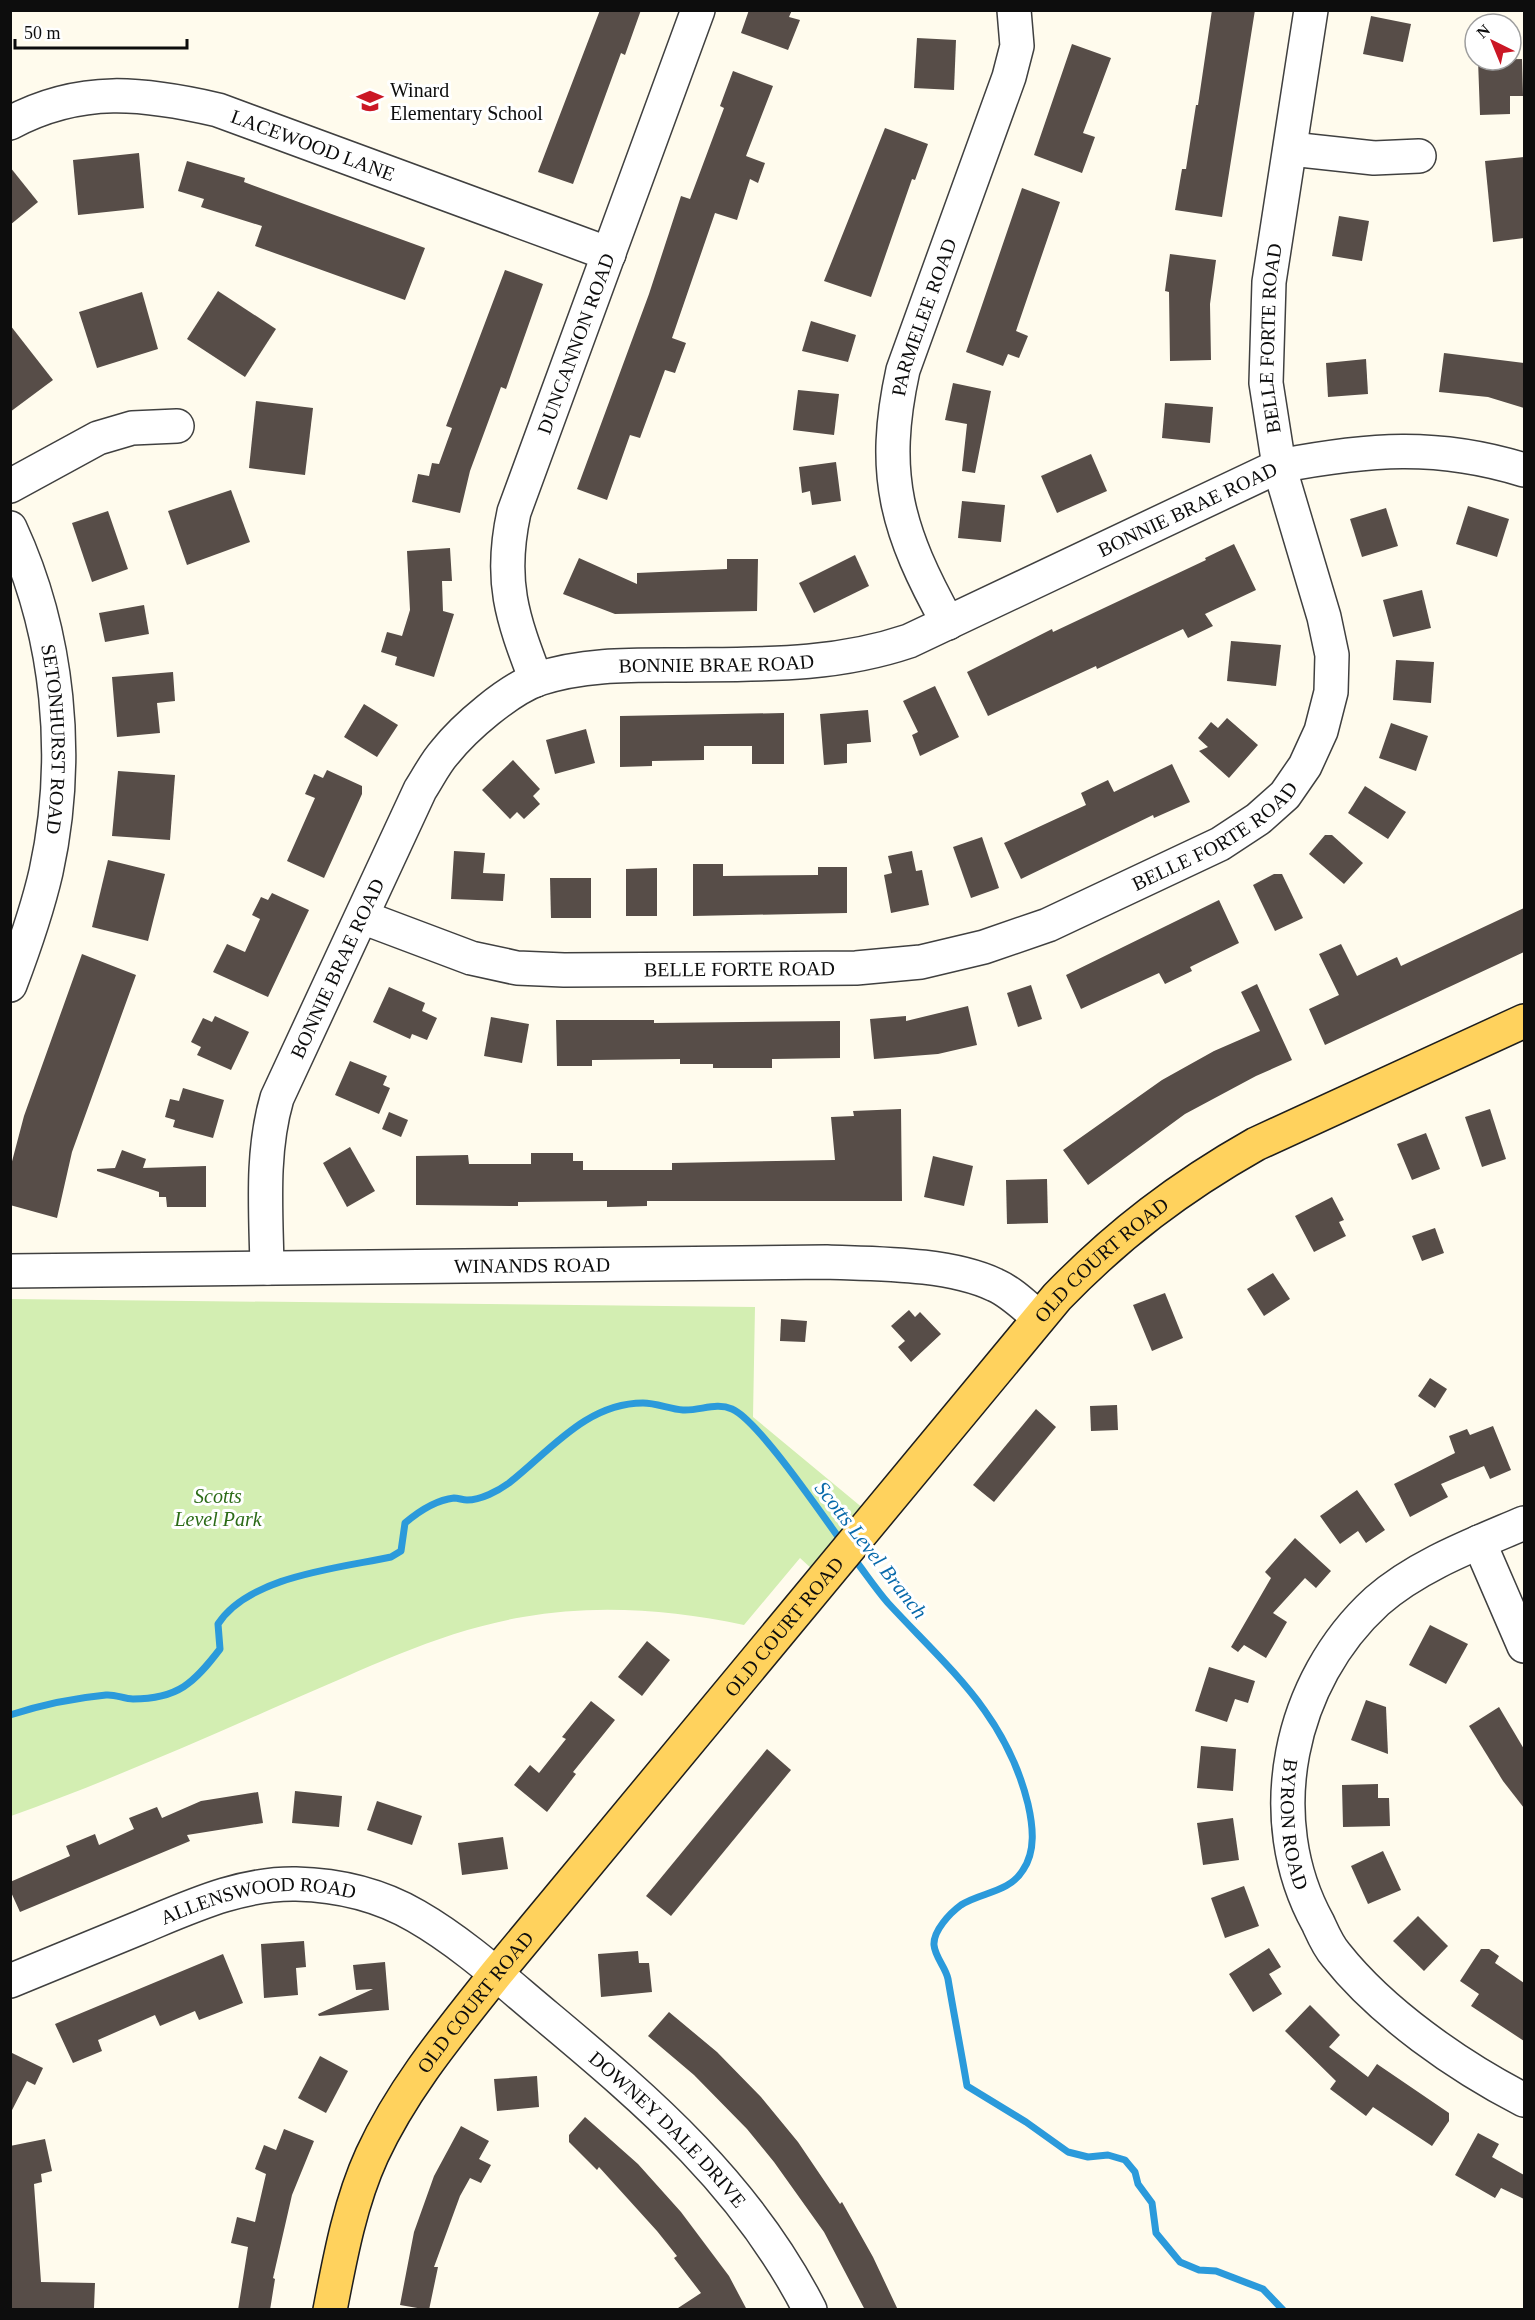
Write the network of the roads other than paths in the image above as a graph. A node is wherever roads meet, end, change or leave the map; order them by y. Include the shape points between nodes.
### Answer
1 (698, 10) edge
2 (1014, 10) edge
3 (1311, 10) edge
4 (10, 123) edge
5 (1291, 149) junction
6 (1419, 156) dead end
7 (609, 254) junction
8 (177, 426) dead end
9 (1279, 466) junction
10 (1524, 470) edge
11 (10, 486) edge
12 (10, 528) edge
13 (948, 623) junction
14 (536, 680) junction
15 (362, 917) junction
16 (10, 985) edge
17 (1524, 1021) edge
18 (267, 1268) junction
19 (10, 1271) edge
20 (1038, 1318) junction
21 (1524, 1522) edge
22 (1479, 1542) junction
23 (1524, 1646) edge
24 (496, 1974) junction
25 (10, 1981) edge
26 (1524, 2100) edge
27 (330, 2310) edge
28 (810, 2310) edge

1 - 7 street, DUNCANNON ROAD
2 - 13 street, PARMELEE ROAD via 1017,46 1009,77 903,370 891,441 907,541
3 - 5 street, BELLE FORTE ROAD
4 - 7 street, LACEWOOD LANE via 60,104 95,97 132,94 178,101 218,110
5 - 6 street via 1374,158
5 - 9 street, BELLE FORTE ROAD via 1269,282 1266,331 1266,383
7 - 14 street, DUNCANNON ROAD via 514,512 508,542 509,598
8 - 11 street via 132,428 98,438
9 - 10 street, BONNIE BRAE ROAD via 1341,454 1395,450 1489,459
9 - 13 street, BONNIE BRAE ROAD
9 - 15 street, BELLE FORTE ROAD via 1324,617 1332,655 1330,692 1321,731 1305,766 1285,795 1220,844 1048,925 995,944 921,962 856,968 517,968 424,943
12 - 16 street, SETONHURST ROAD via 42,624 56,695 59,738 54,829 46,872 33,923
13 - 14 street, BONNIE BRAE ROAD via 871,654 832,661 626,665 578,669
14 - 15 street, BONNIE BRAE ROAD via 503,699 444,752 420,790
15 - 18 street, BONNIE BRAE ROAD via 277,1098 269,1127
17 - 20 main road, OLD COURT ROAD via 1256,1144 1221,1164 1117,1238
18 - 19 street, WINANDS ROAD
18 - 20 street, WINANDS ROAD via 880,1264 936,1270 995,1285
20 - 24 main road, OLD COURT ROAD
21 - 22 street, BYRON ROAD
22 - 23 street
22 - 26 street, BYRON ROAD via 1426,1568 1378,1600 1337,1648 1311,1691 1293,1747 1287,1799 1291,1852 1307,1904 1334,1953 1377,2000 1448,2054
24 - 25 street, ALLENSWOOD ROAD via 455,1941 387,1902 340,1888 296,1884 257,1887 212,1898
24 - 27 main road, OLD COURT ROAD via 411,2085 371,2157 344,2239
24 - 28 street, DOWNEY DALE DRIVE via 669,2121 714,2168 758,2225

